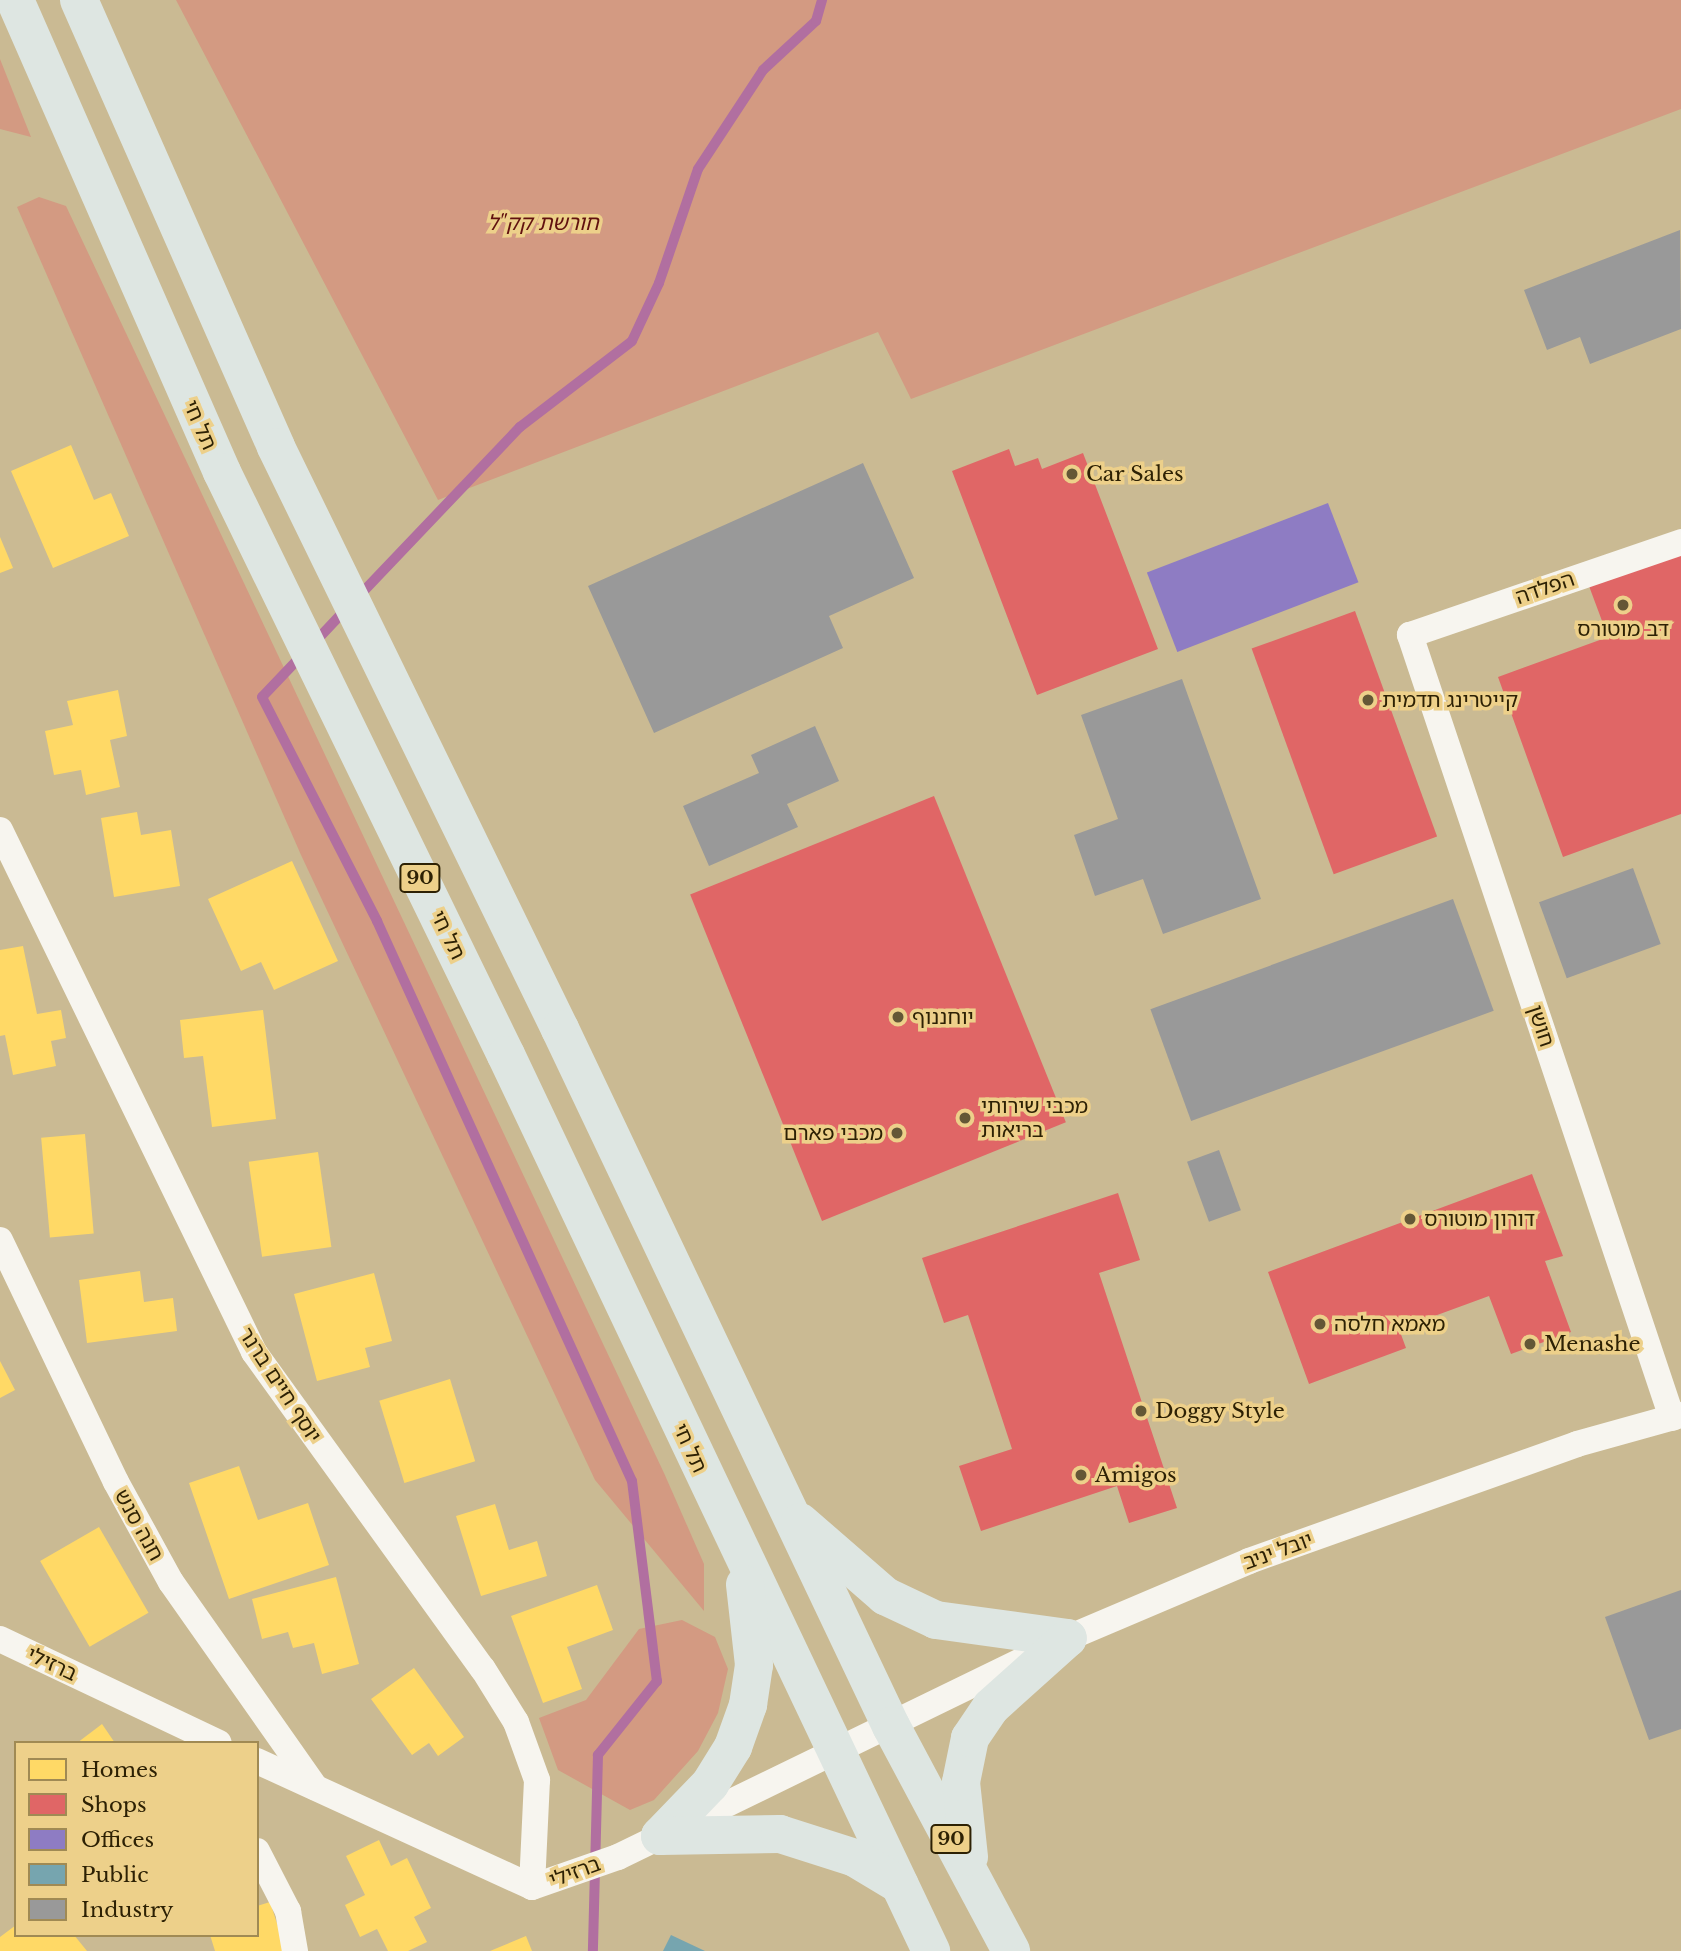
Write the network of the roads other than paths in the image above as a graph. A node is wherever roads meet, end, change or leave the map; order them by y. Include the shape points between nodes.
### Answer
1 (15, 0) edge
2 (79, 0) edge
3 (1681, 542) edge
4 (1410, 635) joint
5 (0, 830) edge
6 (0, 1240) edge
7 (1677, 1417) edge
8 (783, 1506) junction
9 (741, 1555) junction
10 (1068, 1638) junction
11 (0, 1639) edge
12 (891, 1726) junction
13 (215, 1741) edge
14 (838, 1751) junction
15 (259, 1762) edge
16 (316, 1788) junction
17 (660, 1836) junction
18 (259, 1855) edge
19 (971, 1876) junction
20 (900, 1885) junction
21 (532, 1888) junction
22 (295, 1951) edge
23 (931, 1951) edge
24 (1011, 1951) edge

1 - 9 highway, תל חי / 90 via 222,472 500,1042
2 - 8 highway, 90 via 276,447 560,1029
3 - 4 street, הפלדה
4 - 7 street, חושן
5 - 21 street, יוסף חיים ברנר via 254,1352 483,1669 516,1722 537,1780
6 - 16 street, חנה סנש via 116,1482 171,1582
7 - 10 street, יובל יניב via 1577,1444 1249,1561
8 - 10 highway via 849,1568 895,1601 936,1620
8 - 12 highway, 90
9 - 14 highway, תל חי / 90
9 - 17 highway via 754,1665 748,1705 733,1747 710,1784
10 - 12 street, יובל יניב
10 - 19 highway via 991,1707 970,1738 961,1782
11 - 13 street, ברזילי
12 - 14 street, ברזילי
12 - 19 highway, 90
14 - 17 street, ברזילי
14 - 20 highway, 90
15 - 16 street, ברזילי
16 - 21 street, ברזילי
17 - 20 highway via 780,1834 855,1858
17 - 21 street, ברזילי
18 - 22 street via 288,1911
19 - 24 highway, 90
20 - 23 highway, 90

